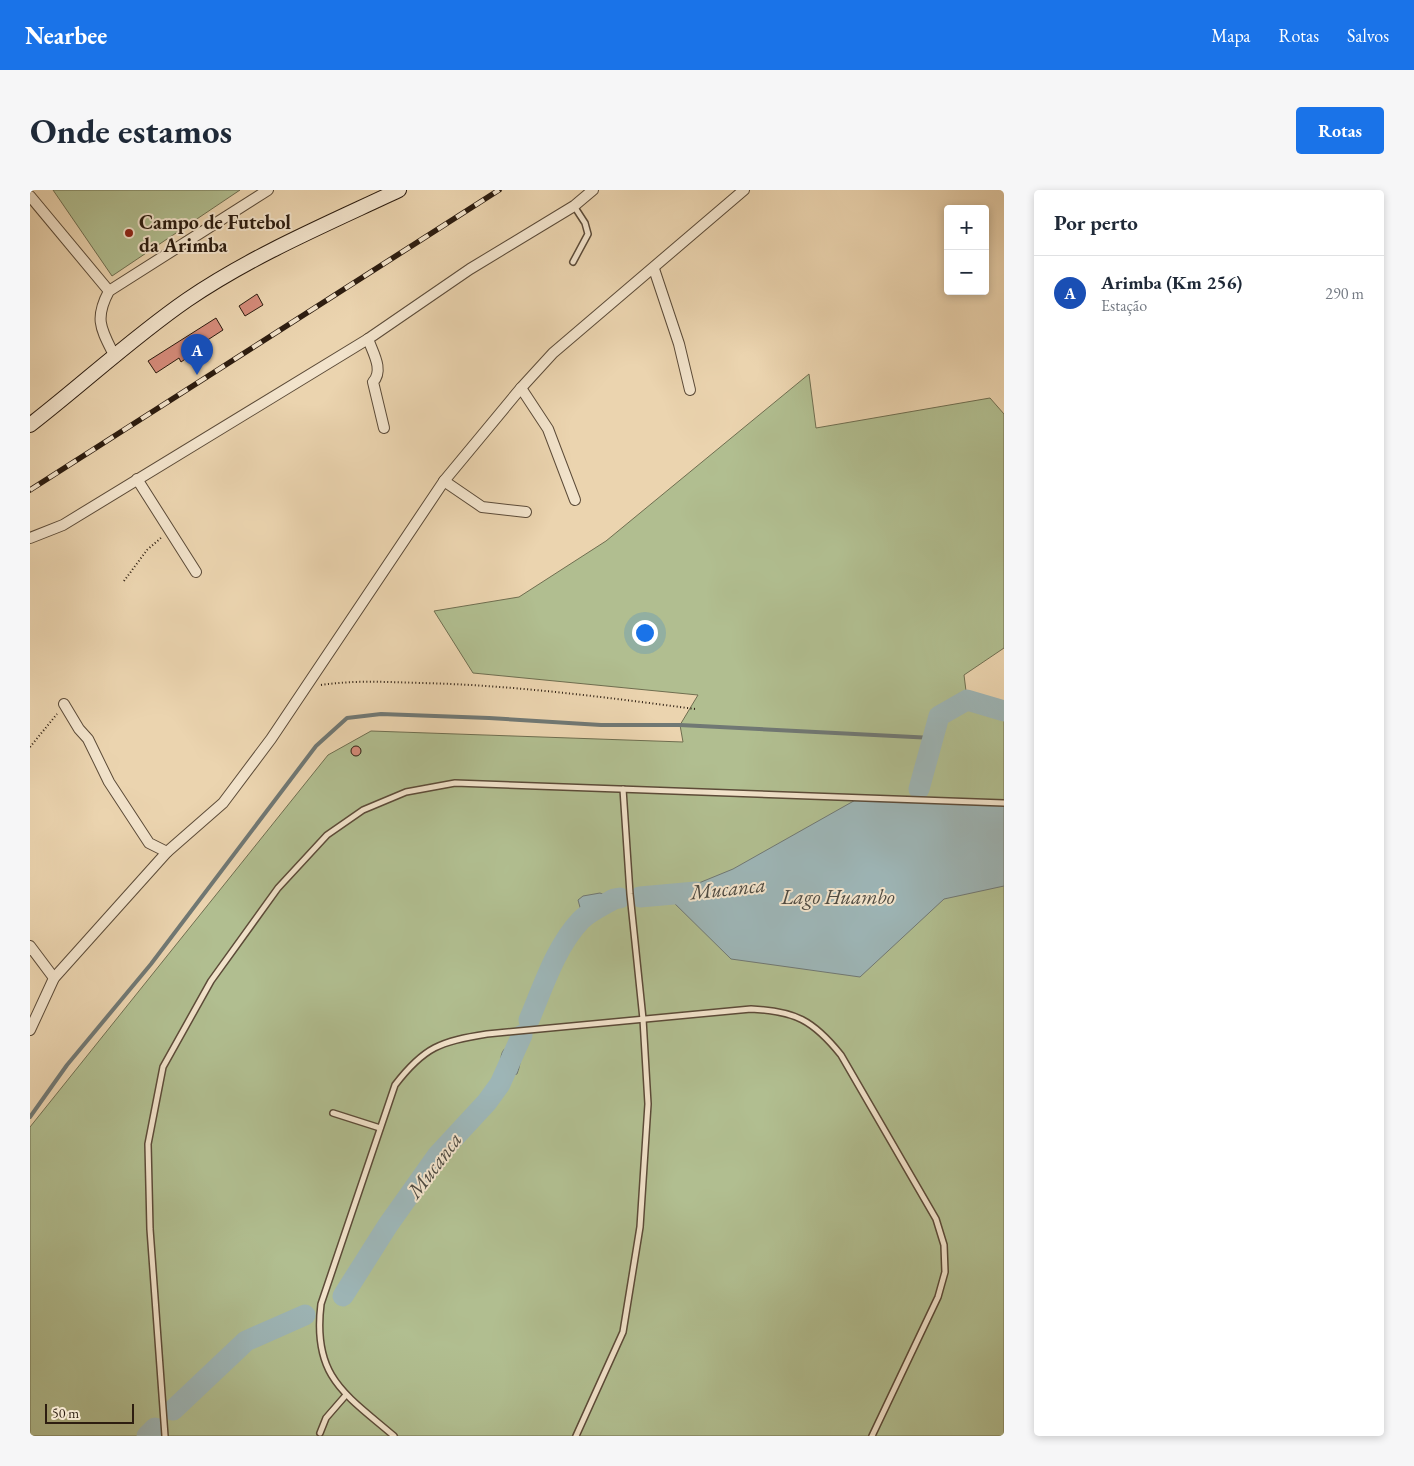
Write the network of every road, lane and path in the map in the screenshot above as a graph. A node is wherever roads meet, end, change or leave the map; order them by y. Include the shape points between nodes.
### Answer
1 (268, 190) edge
2 (399, 190) edge
3 (593, 190) edge
4 (744, 190) edge
5 (30, 196) edge
6 (574, 206) junction
7 (573, 262) dead end
8 (654, 269) junction
9 (109, 291) junction
10 (368, 339) junction
11 (114, 355) junction
12 (521, 388) junction
13 (690, 390) dead end
14 (30, 425) edge
15 (384, 428) dead end
16 (137, 479) junction
17 (444, 481) junction
18 (575, 500) dead end
19 (526, 512) dead end
20 (170, 530) junction
21 (30, 538) edge
22 (196, 572) dead end
23 (124, 581) dead end
24 (304, 687) junction
25 (64, 704) joint
26 (694, 709) dead end
27 (30, 747) edge
28 (623, 789) junction
29 (1004, 803) edge
30 (167, 852) junction
31 (30, 946) edge
32 (54, 978) junction
33 (643, 1019) junction
34 (30, 1030) edge
35 (333, 1113) dead end
36 (380, 1128) junction
37 (346, 1395) junction
38 (320, 1433) dead end
39 (165, 1436) edge
40 (394, 1436) edge
41 (576, 1436) edge
42 (872, 1436) edge

1 - 9 street
2 - 11 main road via 247,262 188,300
3 - 6 street
4 - 8 street
5 - 9 street
6 - 7 lane via 588,234
6 - 10 street via 470,269
8 - 12 street via 553,353
8 - 13 street
9 - 11 street via 101,307 100,329
10 - 15 street via 379,368 373,382
10 - 16 street
11 - 14 main road
12 - 17 street
12 - 18 street via 548,429
16 - 20 street
16 - 21 street via 63,526
17 - 19 street via 482,507
17 - 24 street
20 - 22 street
20 - 23 path via 147,550
24 - 26 path via 346,681 450,684 584,695
24 - 30 street via 272,739 223,803
25 - 27 path
25 - 30 street via 149,843
28 - 29 lane
28 - 33 lane
28 - 39 lane via 455,783 406,792 363,810 327,835 278,888 211,981 163,1067 148,1144 150,1229
30 - 32 street
31 - 32 street
32 - 34 street
33 - 36 lane via 487,1034 459,1038 433,1047 413,1062 395,1085
33 - 41 lane via 648,1104 638,1236 623,1332
33 - 42 lane via 751,1009 792,1014 810,1022 841,1054 936,1219 944,1246 945,1272 938,1297
35 - 36 lane
36 - 37 lane via 321,1304 319,1337 322,1354 335,1382
37 - 38 lane via 326,1418
37 - 40 lane

